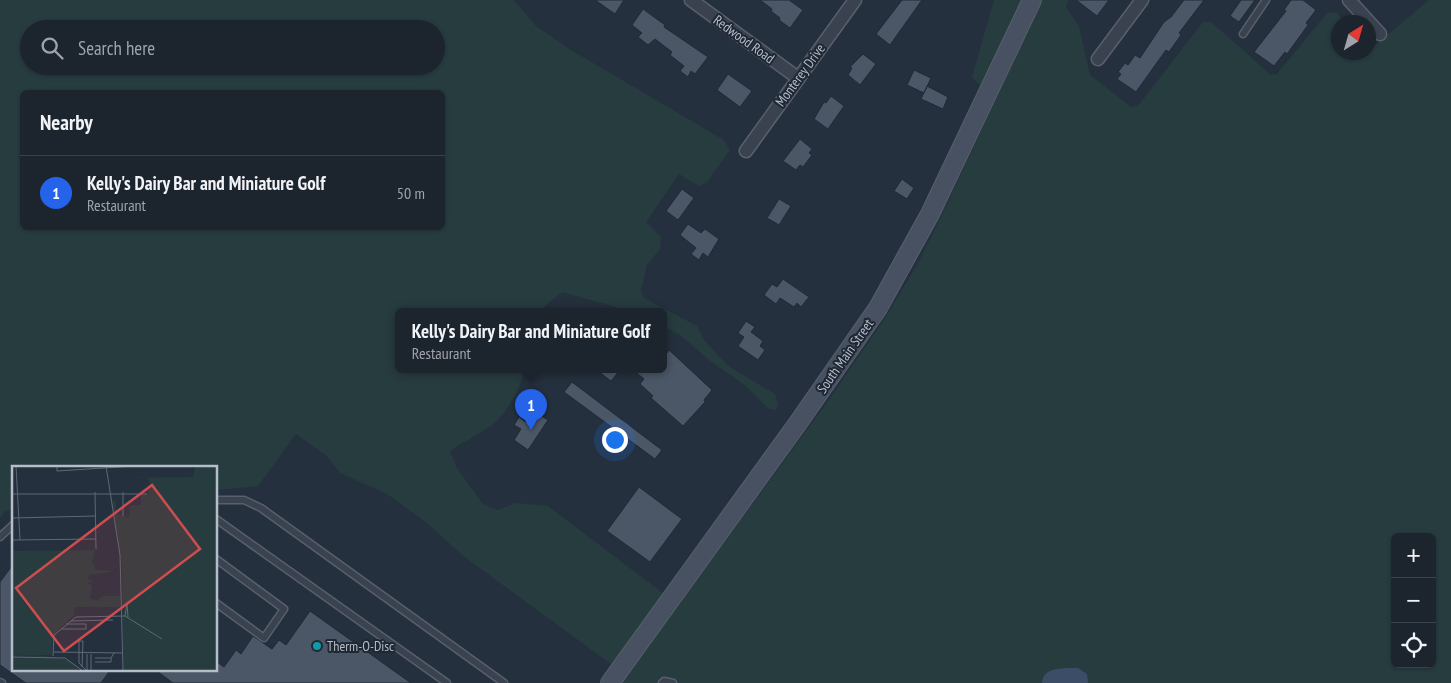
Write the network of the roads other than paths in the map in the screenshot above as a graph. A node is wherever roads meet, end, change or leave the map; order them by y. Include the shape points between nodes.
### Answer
1 (691, 0) edge
2 (855, 0) edge
3 (1032, 0) edge
4 (1142, 0) edge
5 (1266, 0) edge
6 (1349, 0) edge
7 (1242, 34) dead end
8 (1380, 34) dead end
9 (1098, 59) dead end
10 (798, 78) junction
11 (746, 151) dead end
12 (218, 500) edge
13 (218, 520) edge
14 (12, 526) edge
15 (0, 537) edge
16 (218, 560) edge
17 (218, 604) edge
18 (447, 683) edge
19 (504, 683) edge
20 (610, 683) edge
21 (662, 683) edge
22 (673, 683) edge

1 - 10 street, Redwood Road
2 - 10 street, Monterey Drive
3 - 20 street, South Main Street via 926,222 878,308
4 - 9 street
5 - 7 lane
6 - 8 street
10 - 11 street, Monterey Drive
12 - 19 lane via 244,500 261,508
13 - 18 lane
14 - 15 lane
16 - 17 lane via 284,609 264,638
21 - 22 lane

